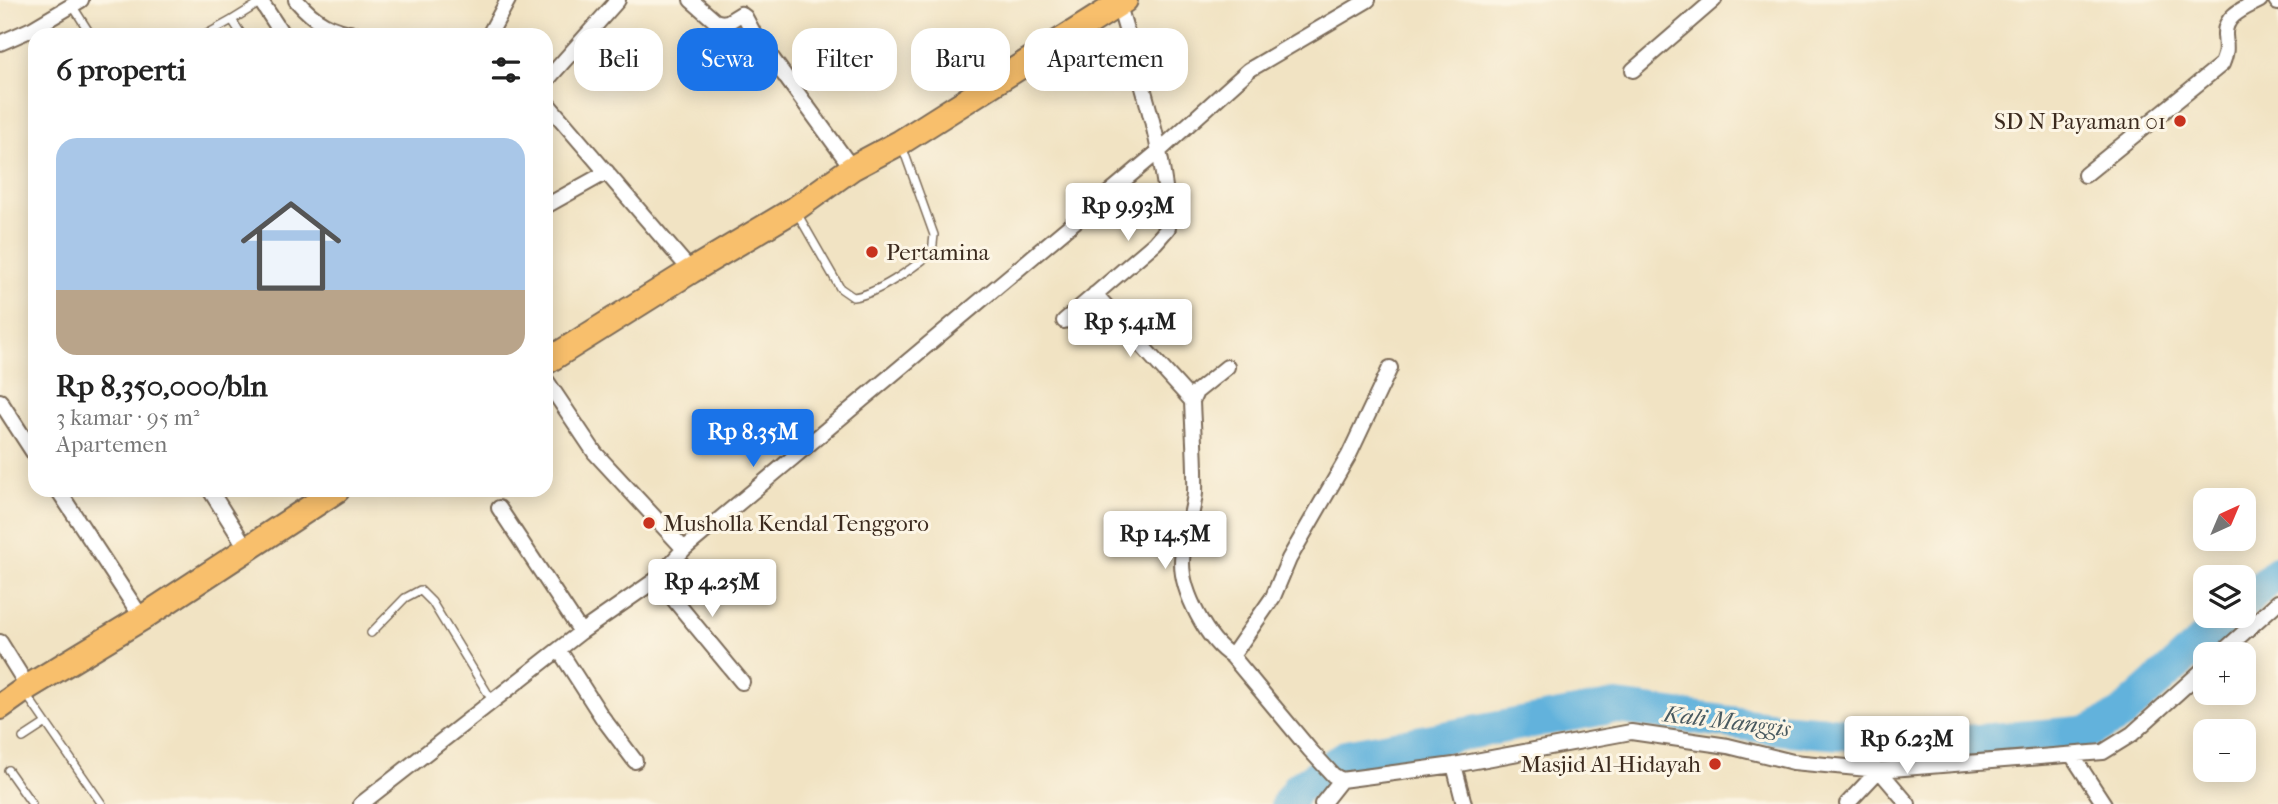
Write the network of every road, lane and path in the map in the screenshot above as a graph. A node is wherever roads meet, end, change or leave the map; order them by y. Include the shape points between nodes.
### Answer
1 (296, 0) edge
2 (508, 0) edge
3 (618, 0) edge
4 (691, 0) edge
5 (1368, 0) edge
6 (1714, 0) edge
7 (2260, 0) edge
8 (261, 1) edge
9 (1122, 2) edge
10 (76, 3) edge
11 (232, 20) junction
12 (39, 28) edge
13 (88, 28) edge
14 (218, 28) edge
15 (237, 28) edge
16 (278, 28) edge
17 (330, 28) edge
18 (493, 28) edge
19 (28, 34) edge
20 (0, 43) edge
21 (1633, 70) dead end
22 (553, 73) edge
23 (553, 110) edge
24 (901, 142) junction
25 (1159, 150) junction
26 (852, 167) junction
27 (607, 172) junction
28 (2085, 175) dead end
29 (553, 202) edge
30 (794, 209) junction
31 (691, 271) junction
32 (1095, 294) junction
33 (1065, 321) dead end
34 (553, 358) edge
35 (1227, 367) dead end
36 (1390, 368) dead end
37 (553, 390) edge
38 (0, 401) edge
39 (1192, 401) junction
40 (28, 444) edge
41 (63, 497) edge
42 (215, 497) edge
43 (326, 497) edge
44 (499, 508) dead end
45 (247, 549) junction
46 (684, 549) junction
47 (657, 579) junction
48 (2278, 603) edge
49 (142, 618) junction
50 (580, 632) junction
51 (371, 633) dead end
52 (0, 642) edge
53 (2234, 642) edge
54 (559, 650) junction
55 (1232, 656) junction
56 (2193, 679) edge
57 (741, 682) dead end
58 (26, 689) junction
59 (493, 702) junction
60 (0, 707) edge
61 (46, 723) junction
62 (23, 738) dead end
63 (2072, 755) junction
64 (635, 761) dead end
65 (1454, 765) junction
66 (8, 770) dead end
67 (1879, 770) junction
68 (1337, 778) junction
69 (32, 804) edge
70 (102, 804) edge
71 (361, 804) edge
72 (1322, 804) edge
73 (1464, 804) edge
74 (1847, 804) edge
75 (1908, 804) edge
76 (2104, 804) edge

1 - 17 street
2 - 18 street
3 - 22 street
4 - 26 street via 715,21 728,22 741,14 746,17
5 - 25 street via 1249,70
6 - 21 street
7 - 28 street via 2227,22 2228,51 2222,64
8 - 11 lane
8 - 16 street
9 - 24 highway
9 - 25 street
10 - 12 street
10 - 13 lane
11 - 14 lane
11 - 15 lane
19 - 20 street
23 - 27 street
24 - 26 highway
24 - 30 lane via 934,235 932,253 920,262 866,295 853,297 840,288
25 - 32 street via 1168,228
25 - 46 street
26 - 30 highway
27 - 29 street
27 - 31 street
30 - 31 highway
31 - 34 highway
32 - 33 street
32 - 39 street
35 - 39 street via 1196,392
36 - 55 street via 1273,597
37 - 46 street via 596,453
38 - 40 street
39 - 55 street via 1195,497 1183,577 1209,636
41 - 49 street
42 - 45 street
43 - 45 highway
44 - 50 street
45 - 49 highway
46 - 47 street
47 - 50 street
47 - 57 street
48 - 53 street
49 - 58 highway
50 - 54 street
51 - 59 lane via 405,598 420,590 432,602
52 - 58 street
54 - 59 street
54 - 64 street
55 - 68 street
56 - 63 street via 2113,747
58 - 60 highway
58 - 61 lane
59 - 71 street
61 - 62 lane
61 - 70 lane
63 - 67 street
63 - 76 street
65 - 67 street via 1631,732 1728,746 1793,762
65 - 68 street
65 - 73 street
66 - 69 lane
67 - 74 street
67 - 75 street
68 - 72 street

